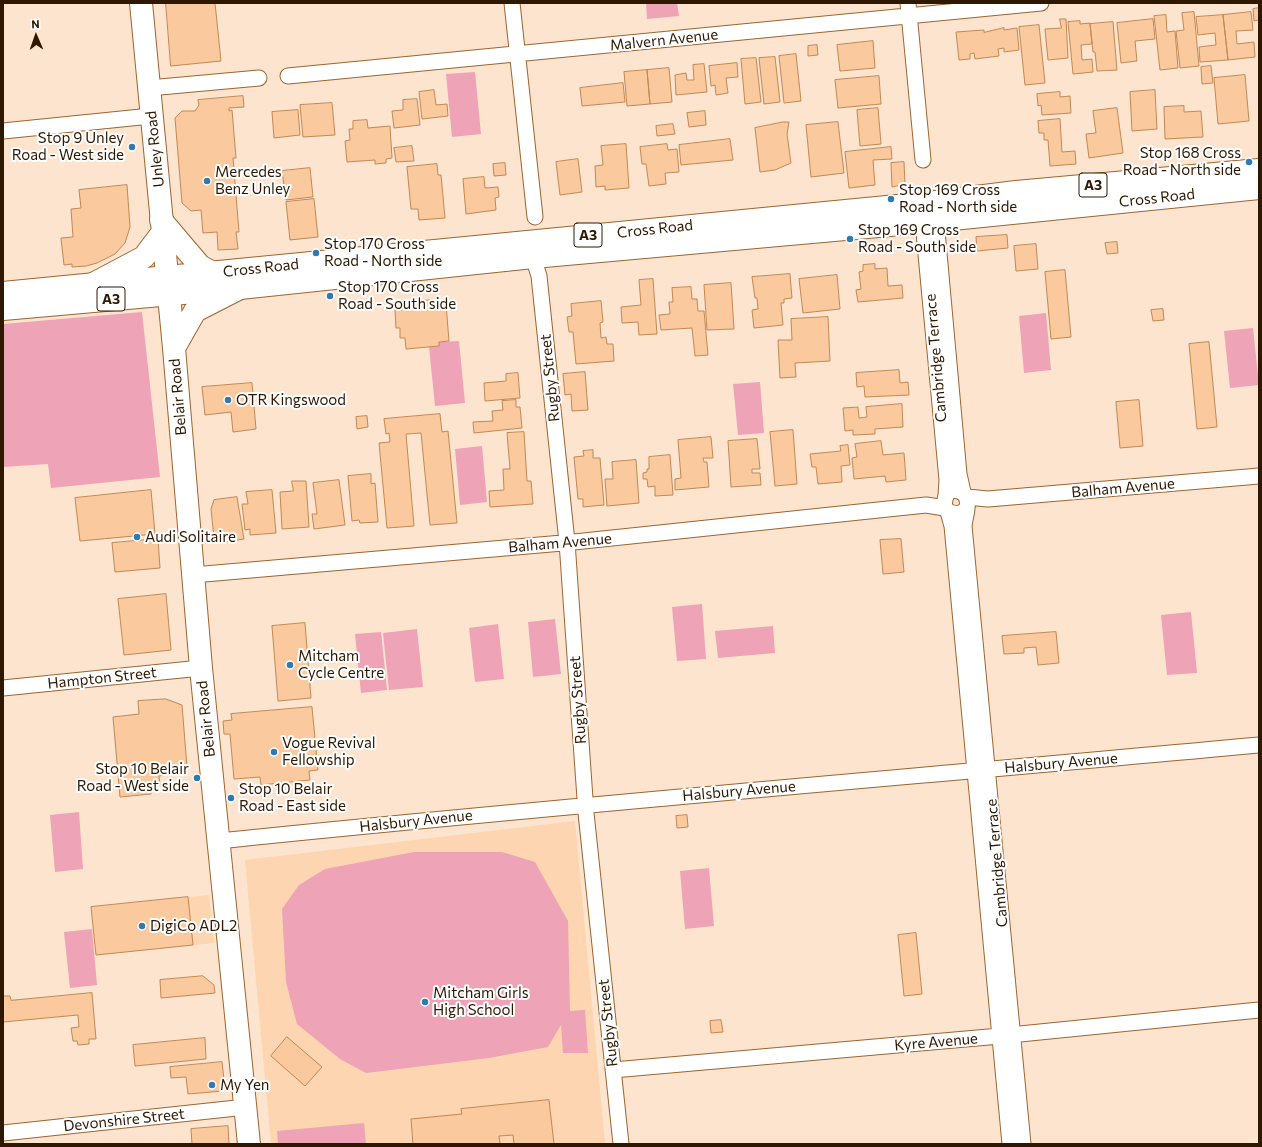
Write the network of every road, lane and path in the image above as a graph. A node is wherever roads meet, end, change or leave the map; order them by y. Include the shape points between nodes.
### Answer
1 (141, 3) edge
2 (512, 3) edge
3 (1041, 3) edge
4 (909, 10) edge
5 (517, 55) junction
6 (288, 76) dead end
7 (260, 78) dead end
8 (149, 88) junction
9 (151, 116) junction
10 (3, 131) edge
11 (923, 160) dead end
12 (1259, 170) edge
13 (1259, 188) edge
14 (929, 215) junction
15 (535, 216) dead end
16 (162, 226) junction
17 (533, 257) junction
18 (213, 273) junction
19 (90, 286) junction
20 (168, 286) junction
21 (240, 288) junction
22 (3, 293) edge
23 (3, 309) edge
24 (174, 348) junction
25 (951, 451) junction
26 (1259, 476) edge
27 (965, 501) junction
28 (946, 503) junction
29 (567, 542) junction
30 (193, 575) junction
31 (965, 597) junction
32 (201, 668) junction
33 (3, 688) edge
34 (1259, 745) edge
35 (982, 771) junction
36 (585, 804) junction
37 (219, 841) junction
38 (1259, 1010) edge
39 (1006, 1035) junction
40 (613, 1070) junction
41 (246, 1107) junction
42 (3, 1133) edge
43 (1017, 1143) edge
44 (249, 1144) edge
45 (621, 1144) edge

1 - 8 main road, Unley Road
2 - 5 street
3 - 4 street, Malvern Avenue
4 - 5 street, Malvern Avenue
4 - 11 street
5 - 6 street, Malvern Avenue
5 - 15 street
7 - 8 street
8 - 9 main road, Unley Road
9 - 10 street
9 - 16 main road, Unley Road
12 - 14 main road, Cross Road / A3 via 1016,192
13 - 14 main road, Cross Road / A3
14 - 17 main road, Cross Road / A3
14 - 18 main road, Cross Road / A3
14 - 25 street, Cambridge Terrace
16 - 18 main road via 200,266
16 - 19 main road via 144,257
16 - 20 main road, Unley Road
17 - 21 main road, Cross Road / A3
17 - 29 street, Rugby Street via 540,276
18 - 20 main road, Cross Road / A3
19 - 20 main road, Cross Road / A3
19 - 22 main road, Cross Road / A3
20 - 21 main road, Cross Road / A3
20 - 23 main road, Cross Road / A3
20 - 24 main road, Belair Road
21 - 24 main road via 195,311
24 - 30 main road, Belair Road
25 - 27 street, Cambridge Terrace
25 - 28 street, Cambridge Terrace
26 - 27 street, Balham Avenue
27 - 28 street via 952,491
27 - 28 street via 959,514
27 - 31 street, Cambridge Terrace
28 - 29 street, Balham Avenue
28 - 31 street, Cambridge Terrace
29 - 30 street, Balham Avenue
29 - 36 street, Rugby Street
30 - 32 main road, Belair Road
31 - 35 street, Cambridge Terrace
32 - 33 street, Hampton Street
32 - 37 main road, Belair Road
34 - 35 street, Halsbury Avenue
35 - 36 street, Halsbury Avenue
35 - 39 street, Cambridge Terrace
36 - 37 street, Halsbury Avenue
36 - 40 street, Rugby Street
37 - 41 main road, Belair Road
38 - 39 street, Kyre Avenue
39 - 40 street, Kyre Avenue
39 - 43 street, Cambridge Terrace
40 - 45 street, Rugby Street
41 - 42 street, Devonshire Street
41 - 44 main road, Belair Road

